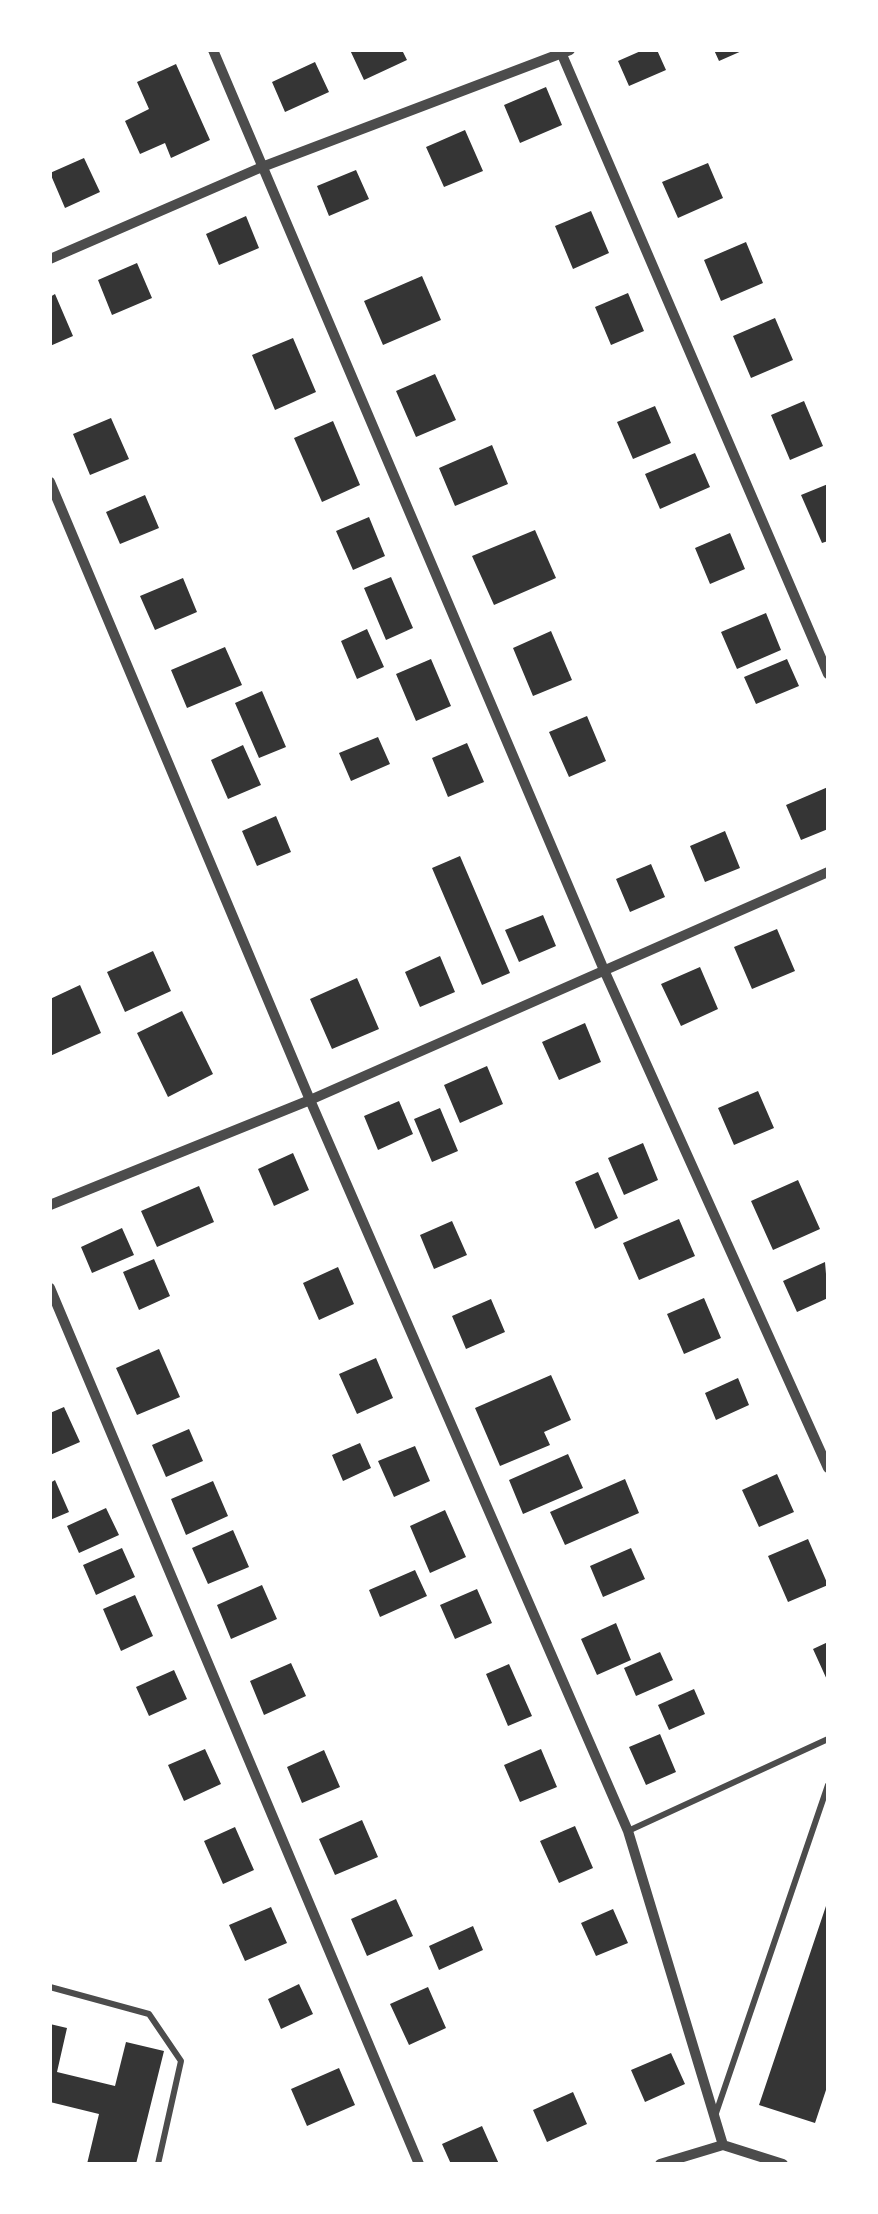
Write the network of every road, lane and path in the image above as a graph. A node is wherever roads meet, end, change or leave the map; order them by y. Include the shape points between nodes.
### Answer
1 (213, 50) edge
2 (564, 51) edge
3 (262, 167) junction
4 (50, 259) edge
5 (50, 482) edge
6 (828, 674) edge
7 (828, 872) edge
8 (604, 970) junction
9 (310, 1100) junction
10 (50, 1205) edge
11 (50, 1288) edge
12 (828, 1468) edge
13 (828, 1739) edge
14 (828, 1785) edge
15 (628, 1831) junction
16 (50, 1987) edge
17 (714, 2118) junction
18 (723, 2145) junction
19 (158, 2164) edge
20 (418, 2164) edge
21 (660, 2164) edge
22 (783, 2164) edge

1 - 3 street
2 - 3 street
2 - 6 street
3 - 4 street
3 - 8 street
5 - 9 street
7 - 8 street
8 - 9 street
8 - 12 street
9 - 10 street
9 - 15 street
11 - 20 street
13 - 15 lane
14 - 17 lane
15 - 17 street
16 - 19 lane via 149,2014 181,2061
17 - 18 street
18 - 21 street
18 - 22 street

